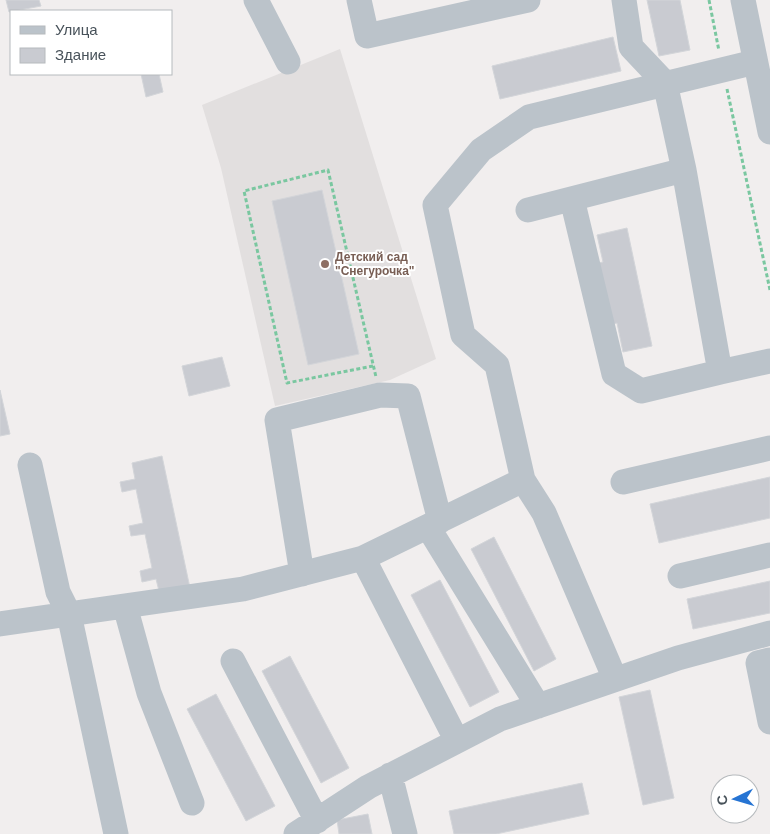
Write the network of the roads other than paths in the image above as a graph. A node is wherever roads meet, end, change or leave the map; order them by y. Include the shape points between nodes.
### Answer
1 (256, 0) edge
2 (359, 0) edge
3 (528, 0) edge
4 (624, 0) edge
5 (743, 0) edge
6 (288, 62) dead end
7 (761, 70) edge
8 (664, 83) junction
9 (770, 132) edge
10 (684, 170) junction
11 (572, 198) junction
12 (528, 210) dead end
13 (770, 360) edge
14 (720, 372) junction
15 (770, 448) edge
16 (30, 466) dead end
17 (523, 480) junction
18 (623, 482) dead end
19 (434, 524) junction
20 (770, 555) edge
21 (363, 558) junction
22 (302, 574) junction
23 (680, 576) dead end
24 (125, 606) junction
25 (69, 614) junction
26 (0, 624) edge
27 (770, 633) edge
28 (770, 660) edge
29 (233, 661) dead end
30 (615, 680) junction
31 (538, 706) junction
32 (770, 722) edge
33 (457, 741) junction
34 (390, 775) junction
35 (192, 803) dead end
36 (302, 831) edge
37 (116, 834) edge
38 (406, 834) edge

1 - 6 street
2 - 3 street via 367,36
4 - 8 street via 631,47
5 - 7 street
7 - 8 street via 723,69
7 - 9 street
8 - 10 street
8 - 17 street via 529,117 481,150 435,205 462,335 497,366
10 - 11 street
10 - 14 street
11 - 12 street
11 - 14 street via 614,374 641,391
13 - 14 street
15 - 18 street
16 - 25 street via 58,592
17 - 19 street
17 - 30 street via 544,513
19 - 21 street
19 - 22 street via 408,396 380,395 277,420
19 - 31 street
20 - 23 street
21 - 22 street
21 - 33 street
22 - 24 street via 243,589
24 - 25 street
24 - 35 street via 149,693
25 - 26 street
25 - 37 street
27 - 30 street via 678,658
28 - 32 street via 758,663
29 - 36 street
30 - 31 street
31 - 33 street via 500,718
33 - 34 street
34 - 36 street
34 - 38 street

